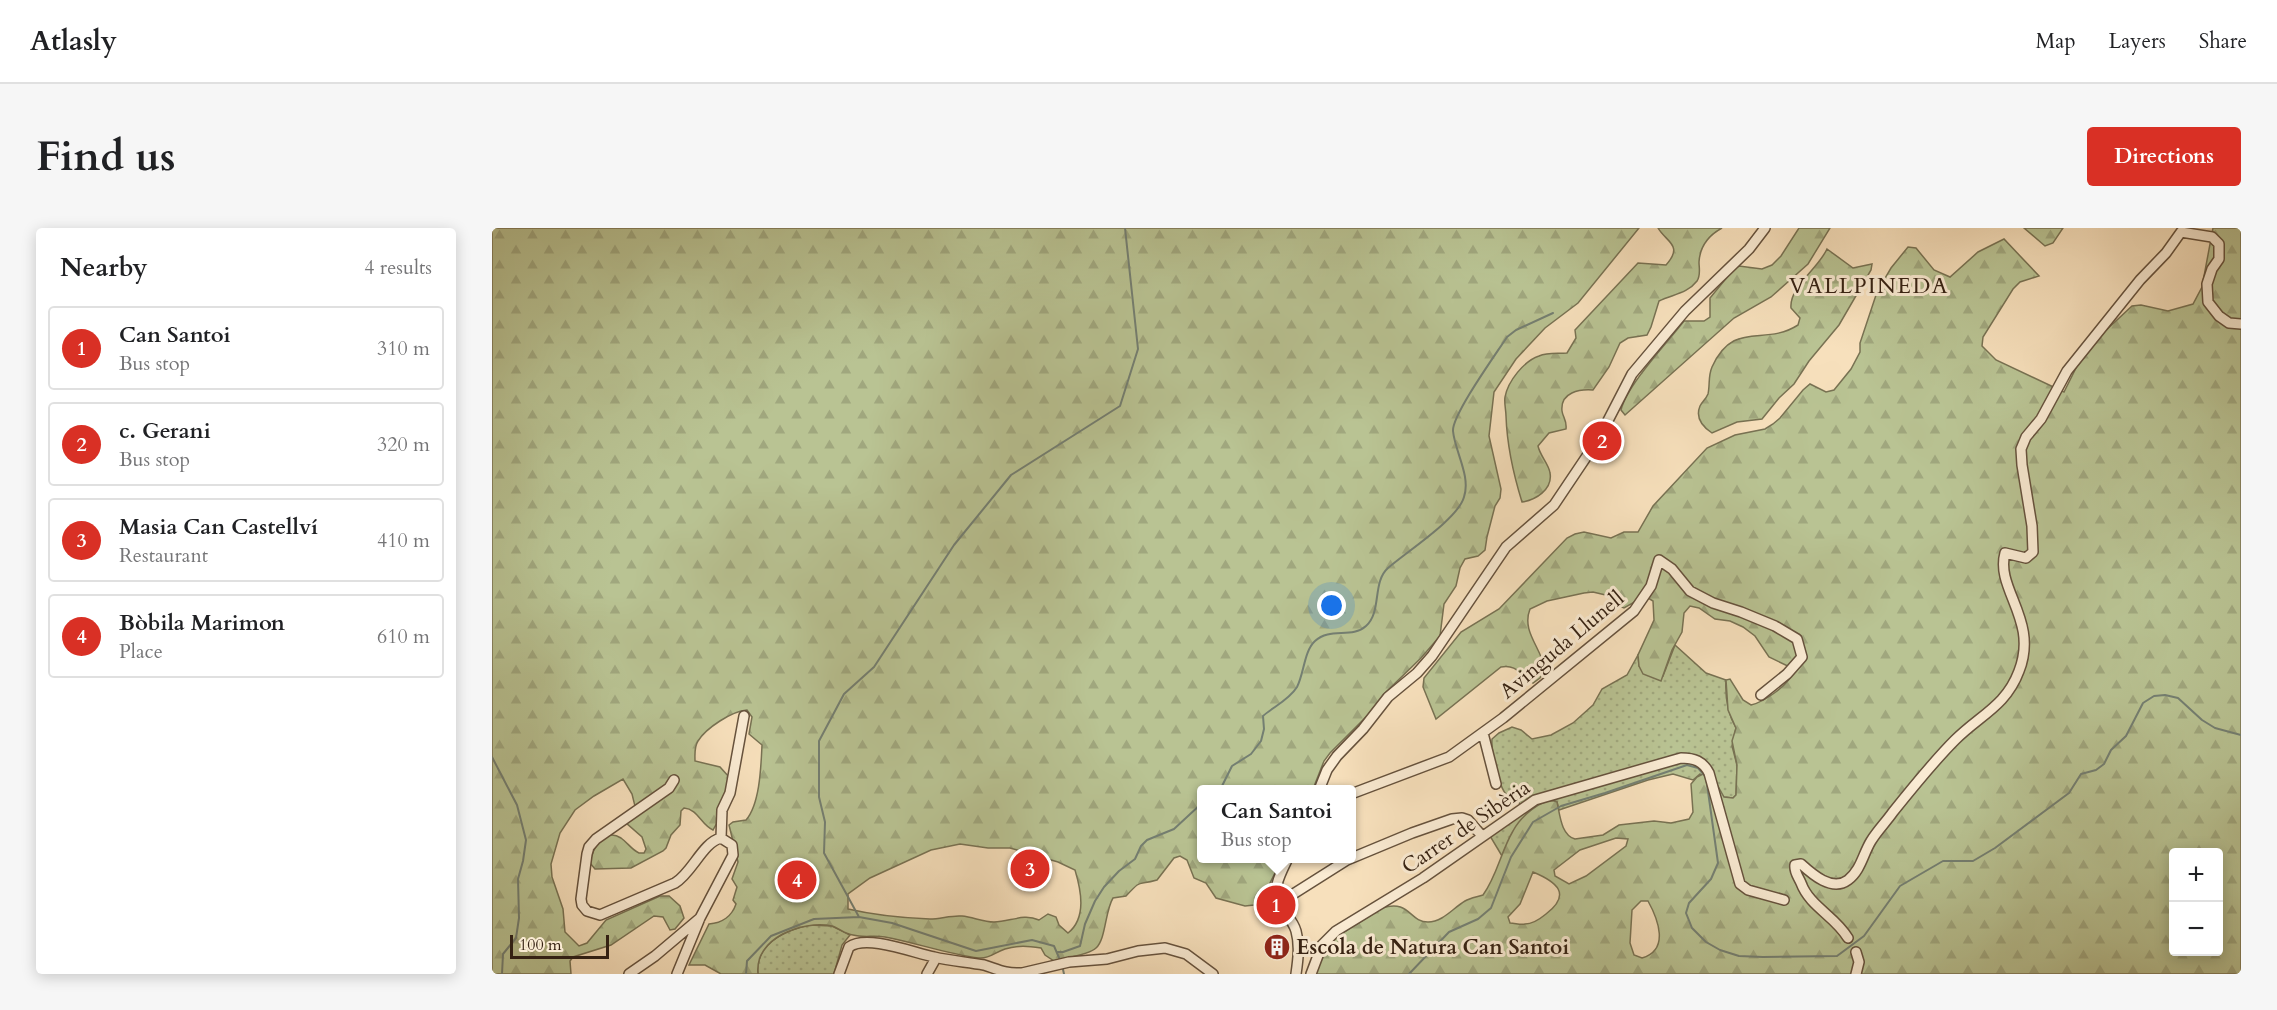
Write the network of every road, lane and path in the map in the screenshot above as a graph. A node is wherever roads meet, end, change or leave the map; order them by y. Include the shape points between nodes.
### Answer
1 (1765, 228) edge
2 (2241, 324) edge
3 (1761, 695) dead end
4 (744, 716) dead end
5 (1483, 733) junction
6 (674, 780) dead end
7 (1496, 784) dead end
8 (1321, 785) edge
9 (1356, 792) edge
10 (1482, 836) junction
11 (721, 838) junction
12 (1356, 856) edge
13 (1286, 863) edge
14 (1342, 863) edge
15 (1784, 900) dead end
16 (1279, 903) junction
17 (700, 918) junction
18 (1848, 938) dead end
19 (1856, 952) dead end
20 (936, 958) junction
21 (996, 971) edge
22 (628, 974) edge
23 (677, 974) edge
24 (839, 974) edge
25 (927, 974) edge
26 (1019, 974) edge
27 (1213, 974) edge
28 (1296, 974) edge
29 (1311, 974) edge
30 (1856, 974) edge

1 - 8 street via 1749,249 1685,311 1632,374 1599,438 1554,505 1506,547 1432,656 1388,697 1337,756
2 - 18 street via 2229,323 2208,302 2207,284 2219,259 2219,244 2212,237 2181,232 2067,371 2021,449 2033,552 2026,558 2005,553 2002,564 2026,640 2020,670 2008,695 1956,739 1914,786 1874,836 1861,865 1848,880 1825,882 1801,864 1795,865 1795,873 1809,899
3 - 5 street, Avinguda Llunell via 1802,657 1797,639 1690,591 1672,568 1659,560 1651,586 1634,611
4 - 11 street via 730,793 722,810
5 - 7 street
5 - 9 street, Avinguda Llunell via 1449,757
6 - 11 street via 669,788 589,847 584,908 600,915 675,883 710,844
10 - 12 street via 1462,818
10 - 15 street, Carrer de Sibèria via 1540,797 1675,759 1691,758 1702,763 1709,773 1740,884
10 - 29 street, Carrer de Sibèria via 1423,878 1333,933 1322,945
11 - 17 street via 732,845 733,855
13 - 16 street via 1277,886
14 - 16 street
16 - 28 street via 1296,932
17 - 22 street
17 - 23 street
19 - 30 street
20 - 21 street
20 - 24 street via 880,944 857,943 847,951
20 - 25 street
21 - 26 street
26 - 27 street via 1069,962 1168,948 1186,954

